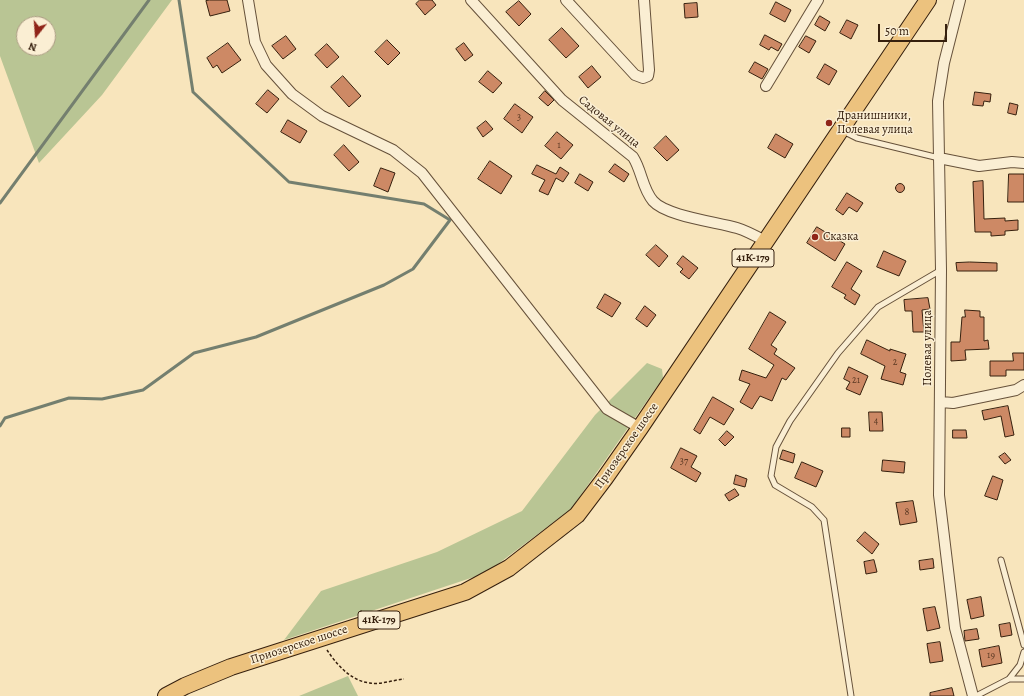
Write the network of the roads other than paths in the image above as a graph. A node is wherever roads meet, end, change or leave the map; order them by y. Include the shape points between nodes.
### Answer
1 (248, 0) edge
2 (471, 0) edge
3 (566, 0) edge
4 (644, 0) edge
5 (818, 0) edge
6 (928, 0) edge
7 (960, 0) edge
8 (766, 86) dead end
9 (840, 130) junction
10 (939, 158) junction
11 (1024, 163) edge
12 (765, 241) junction
13 (941, 270) junction
14 (1024, 385) edge
15 (941, 402) junction
16 (640, 428) junction
17 (1001, 560) dead end
18 (1024, 646) edge
19 (1024, 652) edge
20 (1024, 679) edge
21 (1009, 680) junction
22 (166, 696) edge
23 (851, 696) edge
24 (973, 696) edge
25 (976, 696) edge

1 - 16 street via 255,42 266,65 292,94 322,116 393,150 422,172 607,409
2 - 12 street, Садовая улица via 562,100 633,157 645,190 654,202 688,217 738,228
3 - 4 street via 635,75 643,78 648,76 649,70
5 - 8 street
6 - 9 main road, Приозерское шоссе / 41К-179
7 - 10 street, Полевая улица via 944,63 938,101
9 - 10 lane via 857,138
9 - 12 main road, Приозерское шоссе / 41К-179
10 - 11 street via 979,166
10 - 13 street, Полевая улица
12 - 16 main road, Приозерское шоссе / 41К-179
13 - 15 street, Полевая улица
13 - 23 lane via 878,307 838,353 790,421 776,447 771,476 775,485 812,507 824,520
14 - 15 street via 1016,390
15 - 24 street, Полевая улица via 939,495 955,628
16 - 22 main road, Приозерское шоссе / 41К-179 via 577,515 509,568 465,592 231,667
17 - 18 lane
19 - 21 lane via 1020,665
20 - 21 lane
21 - 25 lane

